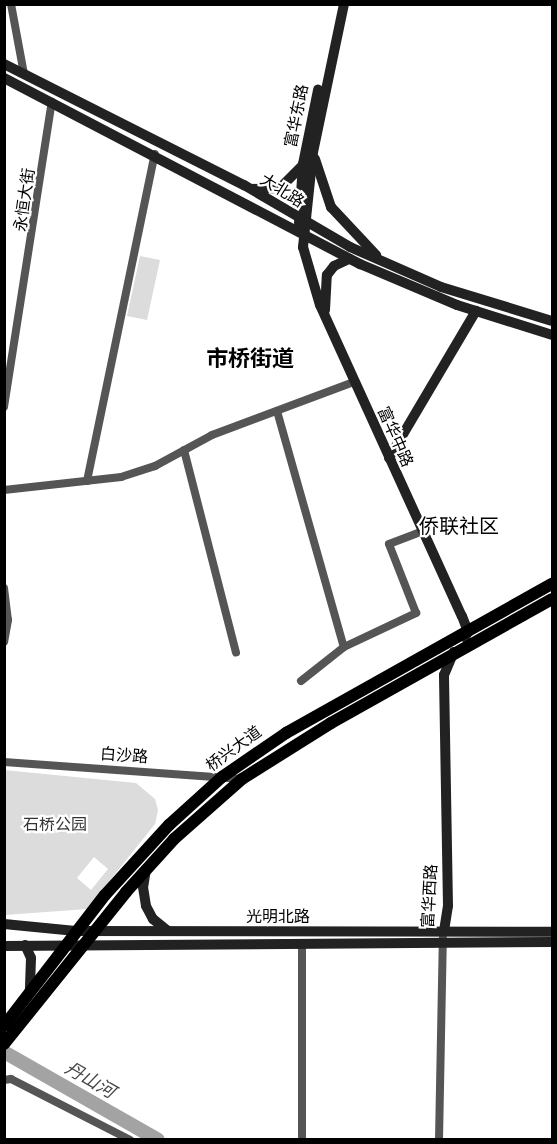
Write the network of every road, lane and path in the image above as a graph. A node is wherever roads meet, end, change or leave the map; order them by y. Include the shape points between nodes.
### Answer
1 (11, 4) edge
2 (338, 4) edge
3 (344, 4) edge
4 (4, 64) edge
5 (24, 74) junction
6 (4, 78) edge
7 (52, 102) junction
8 (314, 152) junction
9 (155, 154) junction
10 (303, 164) junction
11 (249, 189) junction
12 (302, 226) junction
13 (349, 259) junction
14 (385, 263) junction
15 (476, 311) junction
16 (325, 316) junction
17 (552, 321) edge
18 (552, 335) edge
19 (354, 382) junction
20 (4, 407) edge
21 (277, 411) junction
22 (184, 450) junction
23 (388, 458) junction
24 (87, 481) junction
25 (4, 490) edge
26 (420, 532) junction
27 (552, 584) edge
28 (4, 588) edge
29 (552, 599) edge
30 (468, 632) junction
31 (4, 642) edge
32 (344, 647) junction
33 (236, 652) dead end
34 (452, 655) junction
35 (301, 681) dead end
36 (4, 762) edge
37 (222, 777) junction
38 (242, 779) junction
39 (147, 869) junction
40 (4, 924) edge
41 (19, 925) junction
42 (93, 930) junction
43 (75, 931) junction
44 (168, 932) junction
45 (552, 932) edge
46 (443, 936) junction
47 (552, 942) edge
48 (302, 943) junction
49 (66, 944) junction
50 (82, 944) junction
51 (4, 946) edge
52 (22, 946) junction
53 (30, 990) junction
54 (6, 1036) edge
55 (4, 1080) edge
56 (130, 1140) edge
57 (302, 1140) edge
58 (439, 1140) edge

1 - 5 street
2 - 10 main road, 富华东路
3 - 8 main road, 富华东路
4 - 5 main road, 大北路
5 - 11 main road, 大北路
6 - 7 main road, 大北路
7 - 9 main road, 大北路
7 - 20 street, 永恒大街
8 - 12 main road, 富华东路
8 - 14 main road via 331,207
9 - 12 main road, 大北路
9 - 24 street
10 - 11 main road via 296,176 280,188
10 - 12 main road, 富华东路
11 - 12 main road, 大北路
12 - 13 main road, 大北路
12 - 14 main road, 大北路
12 - 16 main road, 富华中路 via 307,264
13 - 15 main road, 大北路
13 - 16 main road via 334,266 327,275
14 - 17 main road, 大北路 via 462,294
15 - 18 main road, 大北路
15 - 23 main road
16 - 19 main road, 富华中路
19 - 21 street
19 - 23 main road, 富华中路
21 - 22 street via 212,435
21 - 32 street
22 - 24 street via 155,466 121,477
22 - 33 street
23 - 26 main road, 富华中路
24 - 25 street
26 - 30 main road, 富华中路
26 - 32 street via 389,544 416,613
27 - 30 main road, 桥兴大道
28 - 31 street via 8,620
29 - 34 main road, 桥兴大道
30 - 34 main road
30 - 37 main road, 桥兴大道 via 285,733
32 - 35 street
34 - 38 main road, 桥兴大道
34 - 46 main road, 富华西路 via 444,675 448,906
36 - 37 street, 白沙路
37 - 38 street, 白沙路
37 - 43 main road, 桥兴大道 via 158,836
38 - 39 main road, 桥兴大道
39 - 42 main road, 桥兴大道
39 - 44 main road via 143,887 146,906 153,919
40 - 41 main road, 光明北路
41 - 43 main road, 光明北路
41 - 52 main road
42 - 43 main road, 光明北路
42 - 44 main road, 光明北路
42 - 50 main road, 桥兴大道
43 - 49 main road, 桥兴大道
44 - 46 main road, 光明北路
45 - 46 main road, 光明北路
46 - 47 main road, 光明北路
46 - 48 main road, 光明北路
46 - 58 street, 富华西路
48 - 50 main road, 光明北路
48 - 57 street
49 - 50 main road, 光明北路
49 - 52 main road, 光明北路
49 - 53 main road, 桥兴大道
50 - 54 main road, 桥兴大道
51 - 52 main road, 光明北路
52 - 53 main road via 31,958
53 - 54 main road, 桥兴大道
55 - 56 street via 11,1079

